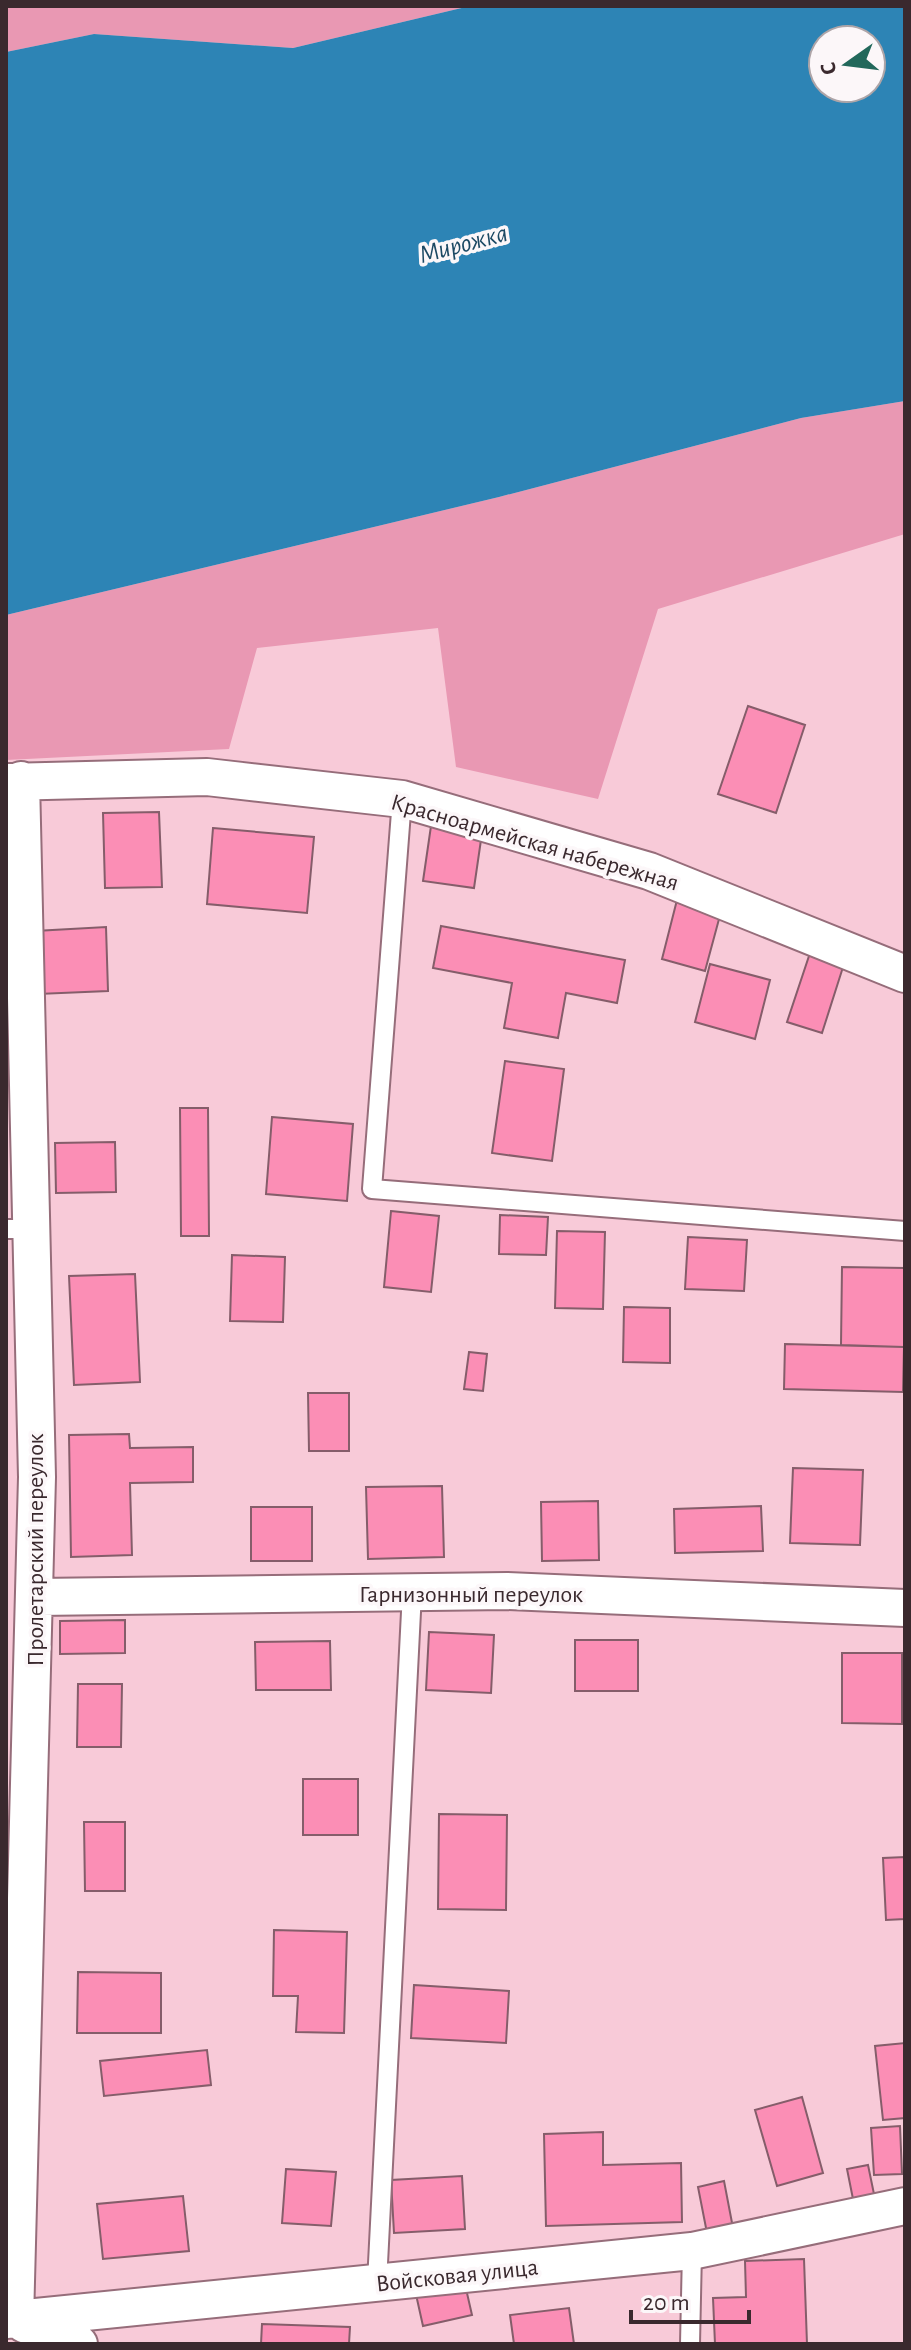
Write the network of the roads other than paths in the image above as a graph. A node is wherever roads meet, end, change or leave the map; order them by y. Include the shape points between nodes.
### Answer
1 (14, 781) edge
2 (402, 799) junction
3 (905, 974) edge
4 (19, 1229) edge
5 (905, 1231) edge
6 (22, 1477) edge
7 (412, 1592) junction
8 (37, 1597) junction
9 (905, 1608) edge
10 (905, 2206) edge
11 (692, 2251) junction
12 (377, 2283) junction
13 (11, 2320) edge
14 (79, 2344) edge
15 (690, 2344) edge

1 - 2 street, Красноармейская набережная via 207,777
1 - 4 street, Пролетарский переулок
2 - 3 street, Красноармейская набережная via 649,871
2 - 5 lane via 372,1189
4 - 6 street, Пролетарский переулок
6 - 8 street, Пролетарский переулок
7 - 8 street, Гарнизонный переулок
7 - 9 street, Гарнизонный переулок via 507,1591
7 - 12 lane
8 - 13 street, Пролетарский переулок
10 - 11 street, Войсковая улица
11 - 12 street, Войсковая улица
11 - 15 lane
12 - 13 street, Войсковая улица
13 - 14 street

